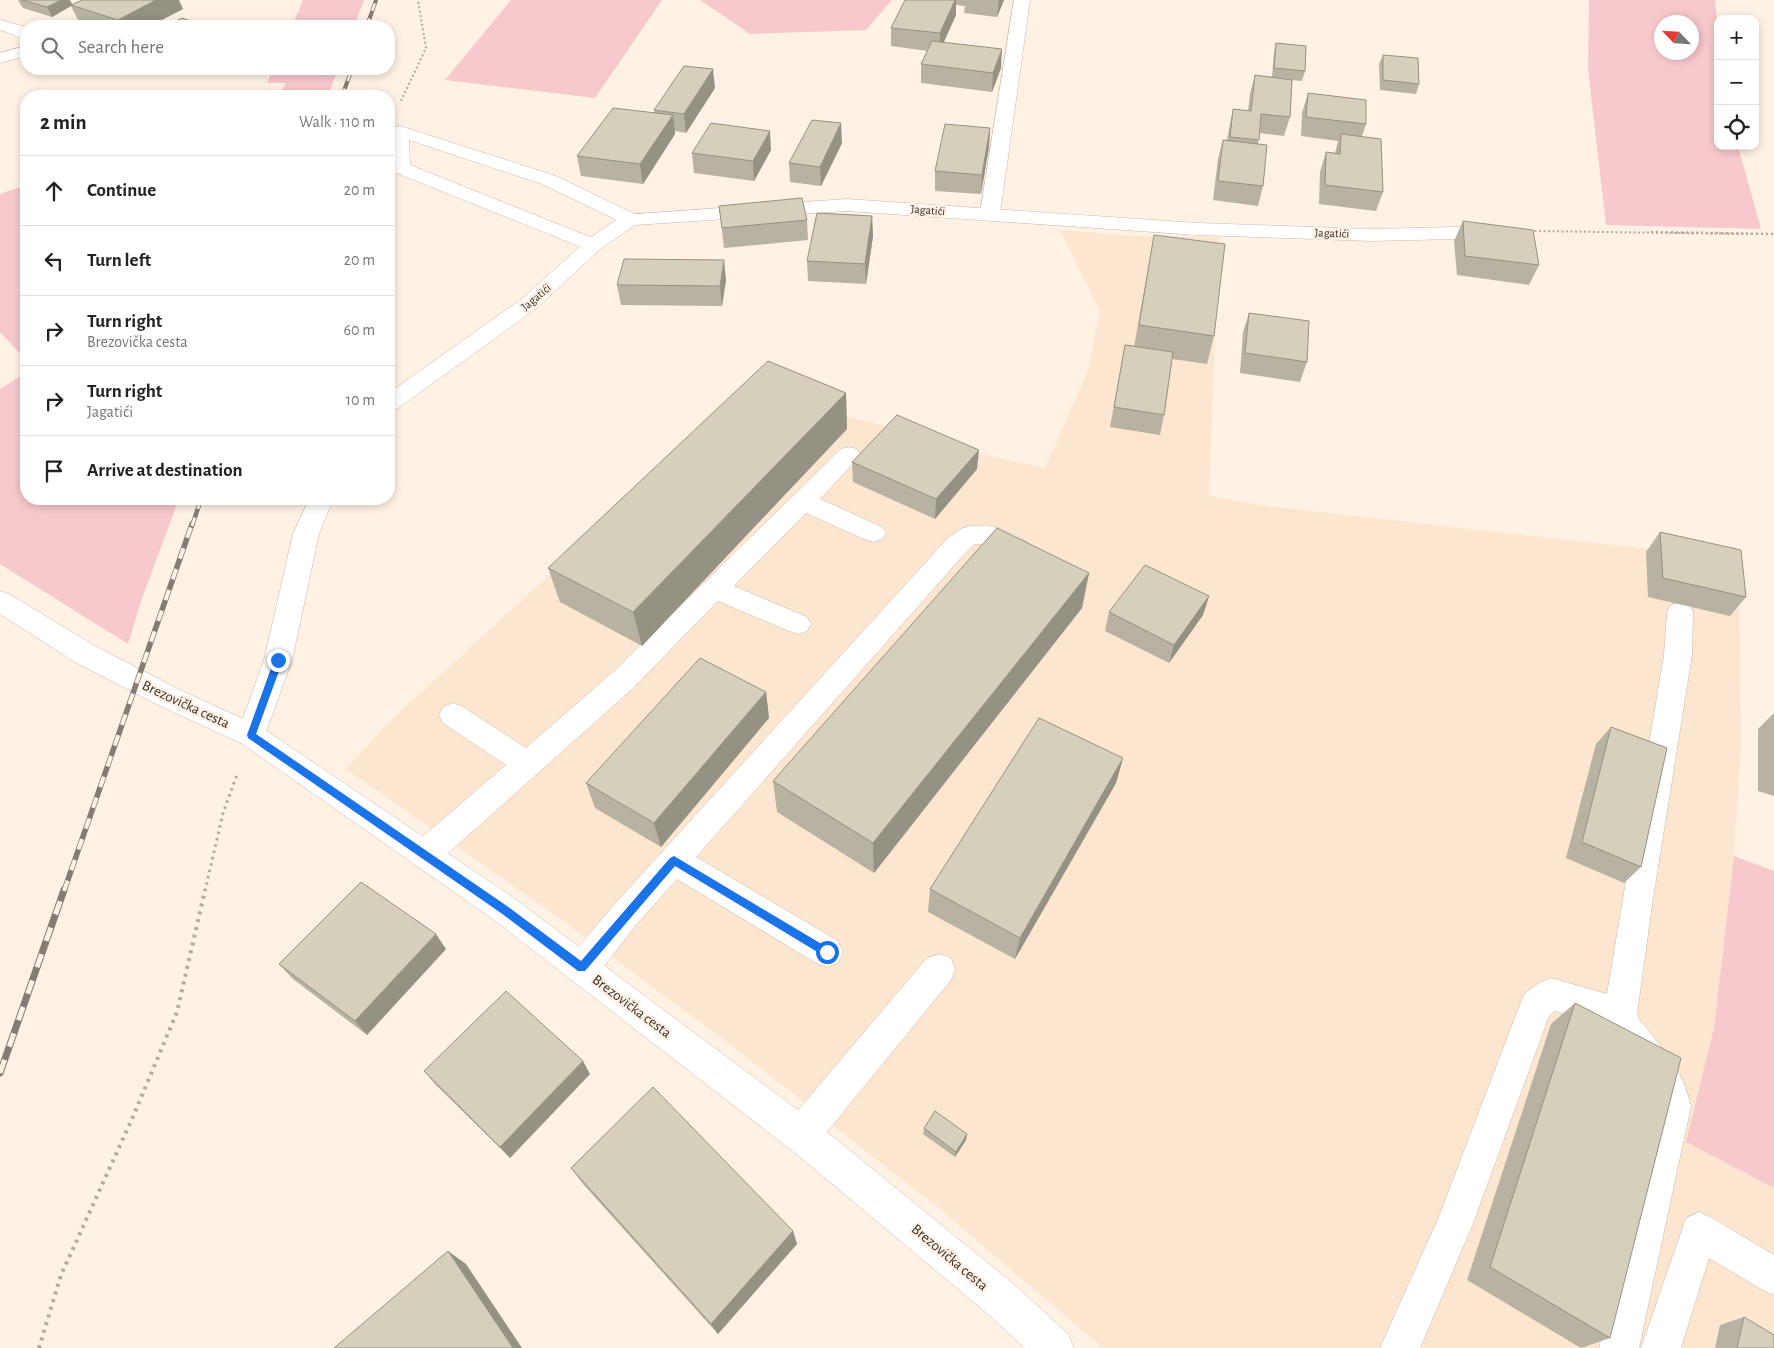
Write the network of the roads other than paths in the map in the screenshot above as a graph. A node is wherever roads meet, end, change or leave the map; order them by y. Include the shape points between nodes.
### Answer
1 (1022, 0) edge
2 (0, 25) edge
3 (20, 30) edge
4 (20, 53) edge
5 (0, 58) edge
6 (990, 214) junction
7 (630, 219) junction
8 (1529, 231) edge
9 (593, 245) junction
10 (395, 400) edge
11 (850, 455) dead end
12 (803, 501) junction
13 (318, 505) edge
14 (873, 533) dead end
15 (1049, 562) edge
16 (715, 589) junction
17 (0, 601) edge
18 (1680, 612) dead end
19 (798, 624) dead end
20 (453, 715) dead end
21 (251, 735) junction
22 (528, 765) junction
23 (424, 855) junction
24 (674, 860) junction
25 (827, 952) dead end
26 (582, 968) junction
27 (939, 969) dead end
28 (1620, 1016) junction
29 (802, 1135) junction
30 (1774, 1276) edge
31 (1054, 1348) edge
32 (1400, 1348) edge
33 (1619, 1348) edge
34 (1661, 1348) edge

1 - 6 street
2 - 3 street
4 - 5 street
6 - 7 street, Jagatići via 847,205
6 - 8 street, Jagatići via 1197,229 1362,235
7 - 9 street, Jagatići
7 - 9 street via 549,180 400,131 401,168
9 - 10 street, Jagatići via 530,303
11 - 12 street
12 - 14 street
12 - 16 street
13 - 21 street via 306,534 278,660
15 - 24 street via 990,536 970,535 956,545
16 - 19 street
16 - 22 street via 622,681
17 - 21 street, Brezovička cesta via 85,654
18 - 28 street via 1678,655
20 - 22 street
21 - 23 street, Brezovička cesta
22 - 23 street
23 - 26 street, Brezovička cesta
24 - 25 street
24 - 26 street
26 - 29 street, Brezovička cesta
27 - 29 street
28 - 32 street via 1591,1004 1551,994 1536,1005 1454,1226
28 - 33 street via 1628,1033 1661,1073 1674,1106
29 - 31 street, Brezovička cesta via 1002,1300
30 - 34 street via 1700,1231

